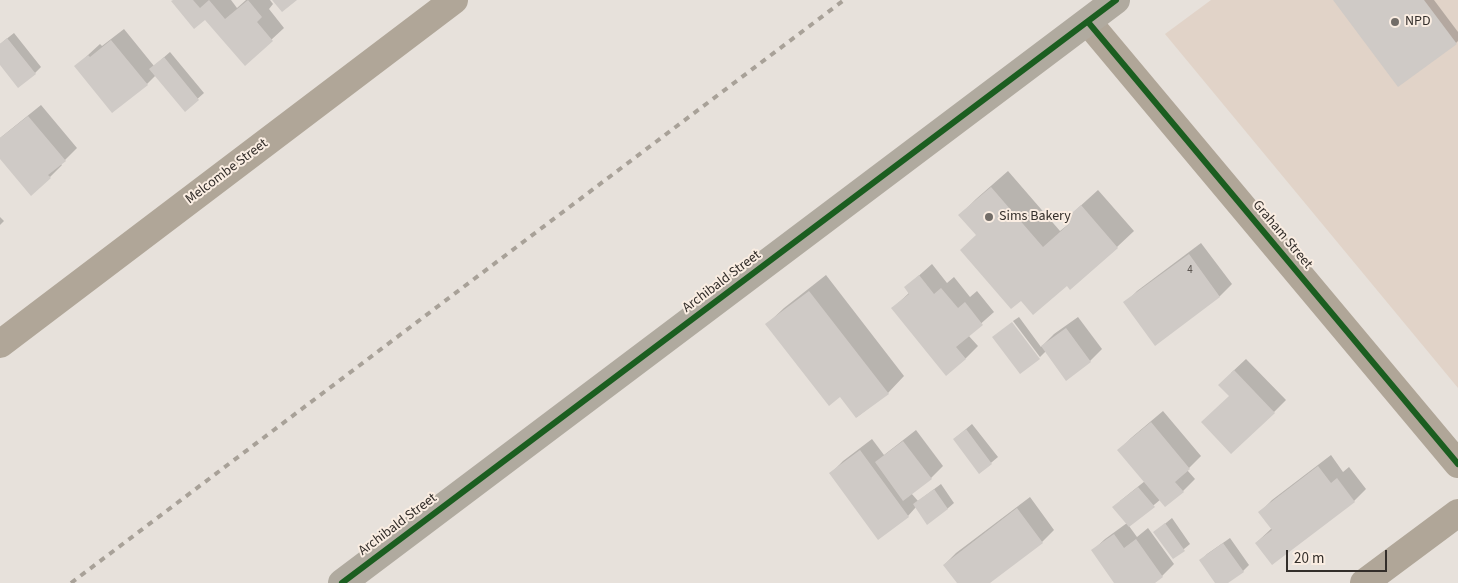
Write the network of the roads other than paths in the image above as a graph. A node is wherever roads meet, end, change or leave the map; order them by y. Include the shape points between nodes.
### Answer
1 (454, 0) edge
2 (1116, 0) edge
3 (1088, 22) junction
4 (0, 344) edge
5 (1458, 464) edge
6 (1458, 513) edge
7 (342, 583) edge
8 (1364, 583) edge

1 - 4 street, Melcombe Street
2 - 3 highway, Archibald Street
3 - 5 street, Graham Street
3 - 7 highway, Archibald Street
6 - 8 street

